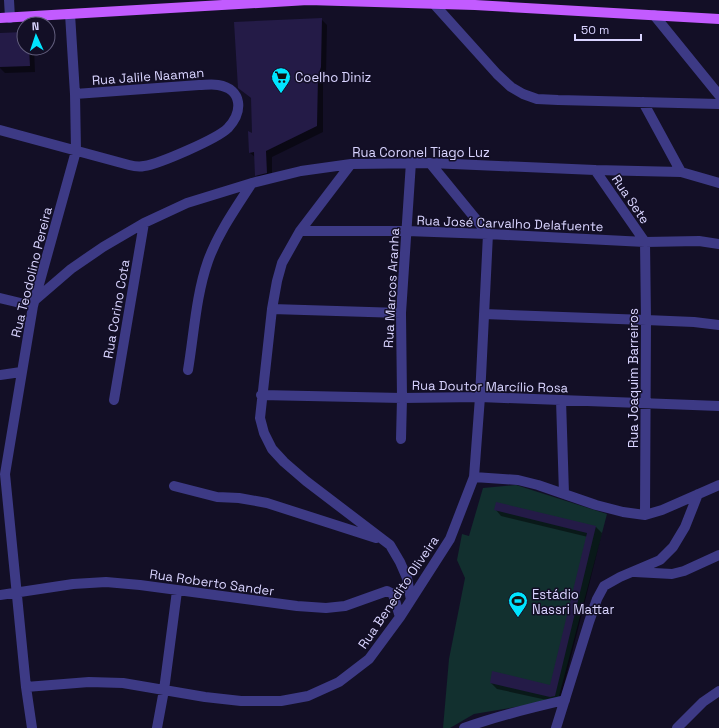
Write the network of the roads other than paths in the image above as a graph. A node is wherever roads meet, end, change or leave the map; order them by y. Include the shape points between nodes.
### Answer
1 (9, 0) edge
2 (391, 1) edge
3 (406, 1) edge
4 (433, 3) junction
5 (70, 14) junction
6 (654, 15) junction
7 (5, 18) edge
8 (719, 19) edge
9 (75, 94) junction
10 (719, 95) edge
11 (643, 102) junction
12 (719, 104) edge
13 (0, 130) edge
14 (76, 151) junction
15 (411, 162) junction
16 (430, 163) junction
17 (351, 164) junction
18 (595, 170) junction
19 (682, 172) junction
20 (719, 182) edge
21 (252, 183) junction
22 (144, 223) junction
23 (300, 231) junction
24 (407, 231) junction
25 (488, 234) junction
26 (645, 242) junction
27 (719, 244) edge
28 (0, 298) edge
29 (34, 303) junction
30 (272, 309) junction
31 (401, 313) junction
32 (484, 314) junction
33 (646, 320) junction
34 (719, 325) edge
35 (188, 370) dead end
36 (21, 372) junction
37 (0, 375) edge
38 (261, 395) junction
39 (480, 397) junction
40 (402, 398) junction
41 (114, 400) dead end
42 (561, 400) junction
43 (646, 404) junction
44 (719, 406) edge
45 (401, 439) dead end
46 (2, 474) edge
47 (474, 477) junction
48 (719, 485) edge
49 (174, 486) dead end
50 (564, 494) junction
51 (698, 494) junction
52 (645, 515) junction
53 (390, 545) junction
54 (719, 555) edge
55 (635, 572) junction
56 (177, 590) junction
57 (17, 593) junction
58 (0, 595) edge
59 (411, 600) junction
60 (400, 617) junction
61 (26, 687) junction
62 (164, 690) junction
63 (719, 691) edge
64 (565, 700) junction
65 (32, 728) edge
66 (157, 728) edge
67 (464, 728) edge
68 (556, 728) edge
69 (677, 728) edge

1 - 7 street
2 - 3 main road
2 - 5 main road via 308,0
3 - 4 main road
4 - 6 main road
4 - 11 street via 497,74 523,94 558,100
5 - 7 main road
5 - 9 street, Rua Teodolino Pereira
6 - 8 main road
6 - 10 street
9 - 14 street, Rua Teodolino Pereira
9 - 14 street, Rua Jalile Naaman via 217,85 231,90 238,99 239,109 227,129 157,163 143,166 128,165
11 - 12 street
11 - 19 street
13 - 14 street
14 - 29 street, Rua Teodolino Pereira
15 - 16 street, Rua Coronel Tiago Luz
15 - 17 street, Rua Coronel Tiago Luz
15 - 24 street, Rua Marcos Aranha
16 - 18 street, Rua Coronel Tiago Luz
16 - 25 street
17 - 21 street, Rua Coronel Tiago Luz via 301,171
17 - 23 street
18 - 19 street, Rua Coronel Tiago Luz
18 - 26 street, Rua Sete
19 - 20 street, Rua Coronel Tiago Luz
21 - 22 street, Rua Coronel Tiago Luz via 187,203
21 - 35 street via 217,240 208,262 200,291
22 - 29 street, Rua Coronel Tiago Luz via 71,269
22 - 41 street, Rua Corino Cota
23 - 24 street, Rua José Carvalho Delafuente
23 - 30 street via 282,263
24 - 25 street, Rua José Carvalho Delafuente
24 - 31 street, Rua Marcos Aranha
25 - 26 street, Rua José Carvalho Delafuente
25 - 32 street, Rua Benedito Oliveira
26 - 27 street, Rua José Carvalho Delafuente via 699,241
26 - 33 street, Rua Joaquim Barreiros
28 - 29 street
29 - 36 street, Rua Teodolino Pereira
30 - 31 street
30 - 38 street
31 - 40 street, Rua Marcos Aranha
32 - 33 street
32 - 39 street, Rua Benedito Oliveira
33 - 34 street
33 - 43 street, Rua Joaquim Barreiros
36 - 37 street
36 - 46 street, Rua Teodolino Pereira
38 - 40 street, Rua Doutor Marcílio Rosa
38 - 53 street via 260,418 272,449 306,481
39 - 40 street, Rua Doutor Marcílio Rosa
39 - 42 street, Rua Doutor Marcílio Rosa
39 - 47 street, Rua Benedito Oliveira
40 - 45 street, Rua Marcos Aranha
42 - 43 street, Rua Doutor Marcílio Rosa
42 - 50 street
43 - 44 street, Rua Doutor Marcílio Rosa
43 - 52 street, Rua Joaquim Barreiros
46 - 57 street, Rua Teodolino Pereira
47 - 50 street via 518,480
47 - 59 street, Rua Benedito Oliveira via 450,539
48 - 51 street
49 - 53 street via 217,497 267,503
50 - 52 street via 623,512
51 - 52 street
51 - 55 street via 685,527 673,547 660,560
53 - 59 street via 407,578
54 - 55 street via 672,574
55 - 64 street via 604,586 596,599
56 - 57 street, Rua Roberto Sander via 106,582 73,584
56 - 60 street, Rua Roberto Sander via 326,608 345,606 387,591 393,594
56 - 62 street
57 - 58 street, Rua Roberto Sander
57 - 61 street, Rua Teodolino Pereira
59 - 60 street, Rua Benedito Oliveira
60 - 62 street, Rua Benedito Oliveira via 369,659 339,682 308,696 281,701 241,701
61 - 62 street, Rua Benedito Oliveira via 89,682 123,683
61 - 65 street, Rua Teodolino Pereira
62 - 66 street
63 - 69 street via 703,702
64 - 67 street via 491,718
64 - 68 street

